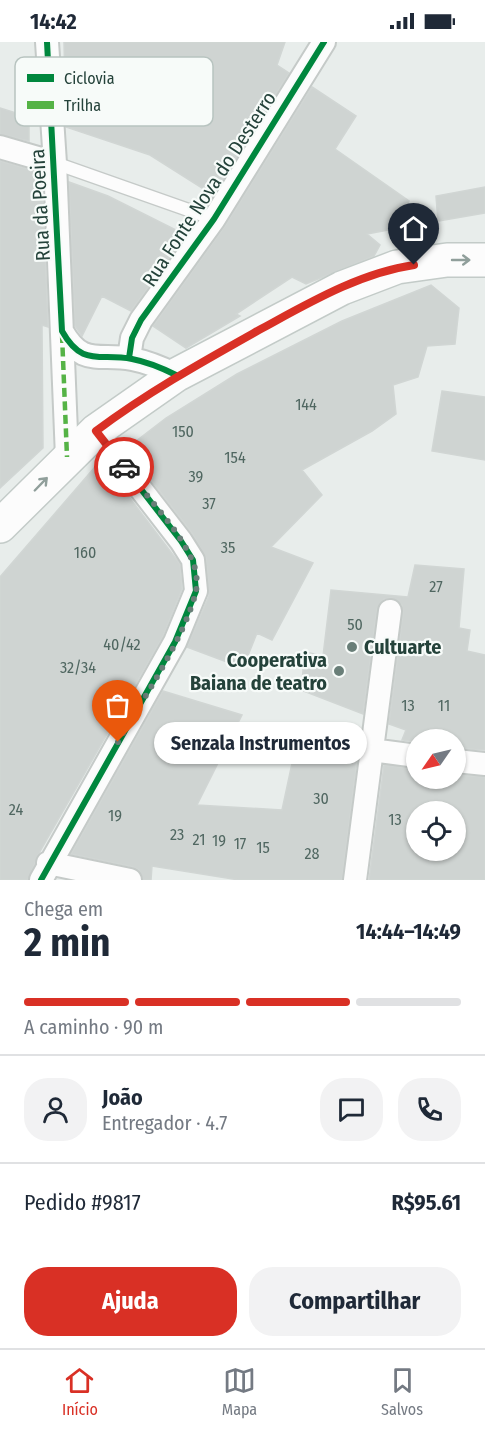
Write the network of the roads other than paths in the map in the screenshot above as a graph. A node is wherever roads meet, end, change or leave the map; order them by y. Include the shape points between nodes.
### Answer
1 (46, 42) edge
2 (324, 42) edge
3 (47, 57) edge
4 (52, 126) edge
5 (0, 147) edge
6 (55, 163) junction
7 (214, 219) junction
8 (485, 260) edge
9 (62, 331) junction
10 (129, 358) junction
11 (176, 375) junction
12 (96, 431) junction
13 (67, 457) junction
14 (0, 526) edge
15 (390, 611) dead end
16 (371, 750) junction
17 (406, 755) edge
18 (466, 762) edge
19 (485, 764) edge
20 (45, 872) edge
21 (130, 880) edge
22 (355, 880) edge

1 - 3 street, Rua da Poeira
2 - 7 street, Rua Fonte Nova do Desterro
4 - 6 street, Rua da Poeira
5 - 6 street
6 - 7 lane
6 - 9 street, Rua da Poeira
7 - 10 street, Rua Fonte Nova do Desterro via 141,320 132,338
11 -> 8 main road via 342,288 397,267 447,260
9 - 10 street via 79,353
9 - 13 street, Rua da Poeira
10 - 11 street
11 - 12 main road
12 - 13 main road
12 - 20 street via 193,560 196,591 176,642
14 -> 13 main road
15 - 16 street
16 - 17 street
16 - 22 street
18 - 19 street
20 - 21 street

